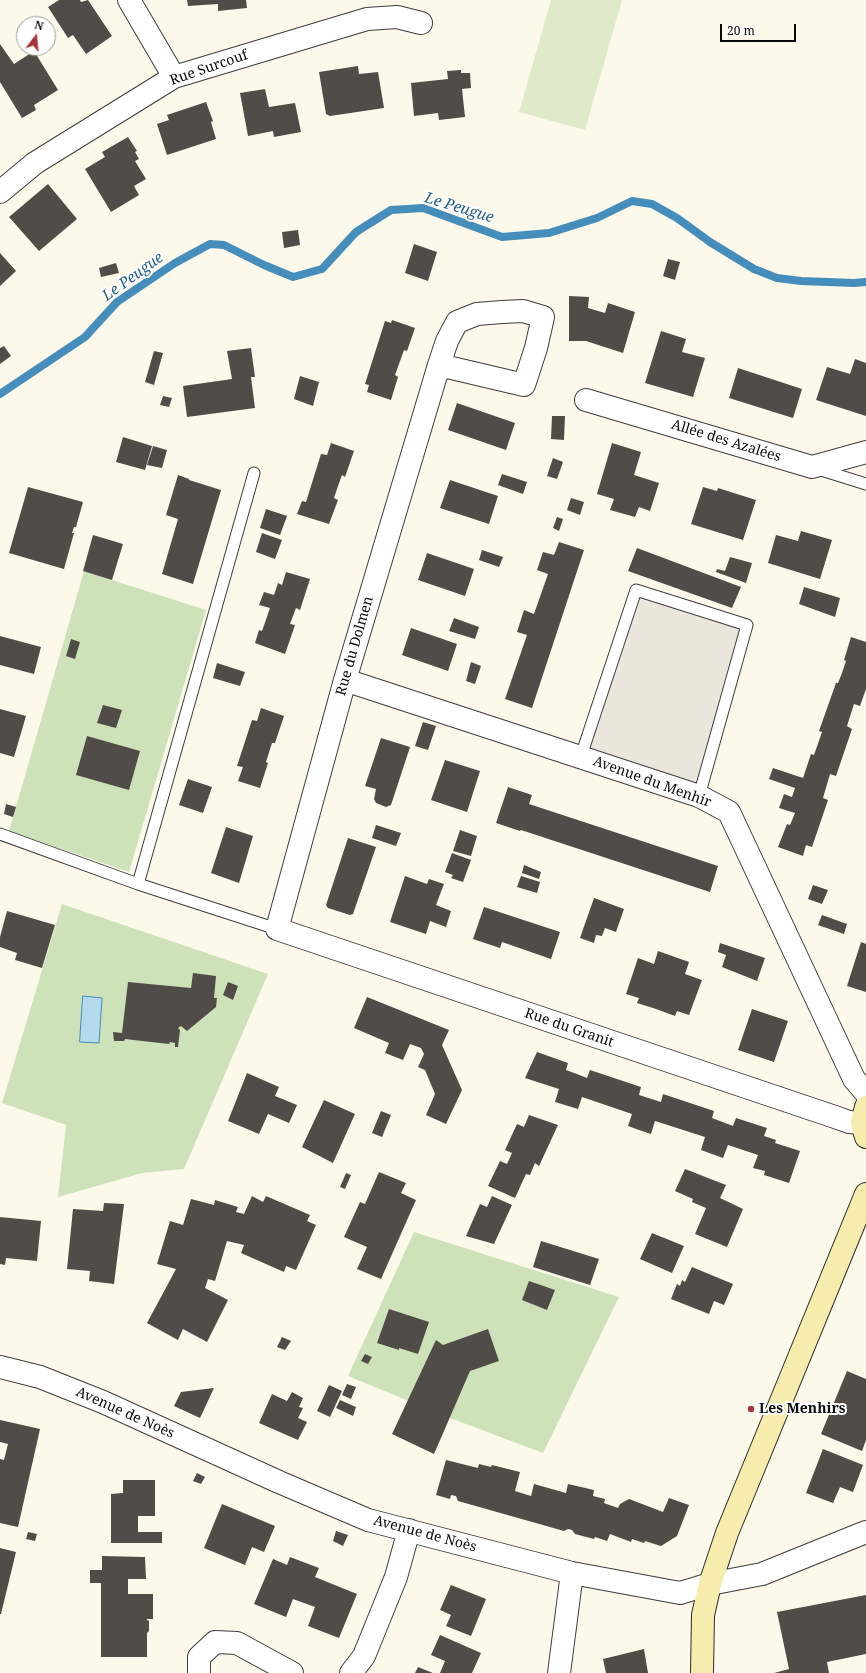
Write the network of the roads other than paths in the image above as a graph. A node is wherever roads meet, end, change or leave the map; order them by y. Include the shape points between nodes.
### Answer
1 (129, 0) edge
2 (421, 23) dead end
3 (174, 77) junction
4 (0, 192) edge
5 (439, 365) junction
6 (586, 400) dead end
7 (866, 452) edge
8 (812, 467) junction
9 (254, 473) dead end
10 (866, 484) edge
11 (345, 680) junction
12 (581, 756) junction
13 (699, 796) junction
14 (0, 834) edge
15 (138, 884) junction
16 (277, 929) junction
17 (866, 1093) edge
18 (865, 1122) edge
19 (866, 1194) edge
20 (0, 1367) edge
21 (409, 1530) junction
22 (866, 1532) edge
23 (572, 1573) junction
24 (710, 1584) junction
25 (198, 1673) edge
26 (292, 1673) edge
27 (351, 1673) edge
28 (559, 1673) edge
29 (702, 1673) edge

1 - 3 street
2 - 3 street, Rue Surcouf via 397,17 367,19
3 - 4 street, Rue Surcouf via 35,163
5 - 5 street, Rue du Dolmen via 524,385 543,317 523,311 502,312 477,314 457,322
5 - 11 street, Rue du Dolmen
6 - 8 street, Allée des Azalées
7 - 8 street
8 - 10 lane
9 - 15 lane
11 - 12 street, Avenue du Menhir
11 - 16 street, Rue du Dolmen
12 - 13 street, Avenue du Menhir
12 - 13 lane via 636,590 747,625
13 - 17 street, Avenue du Menhir via 729,812 854,1079
14 - 15 lane
15 - 16 lane
16 - 18 street, Rue du Granit via 849,1122
19 - 24 main road via 727,1533
20 - 21 street, Avenue de Noès via 40,1377 103,1402 368,1520
21 - 23 street, Avenue de Noès
21 - 27 street via 393,1584 364,1656
22 - 24 street, Avenue de Noès via 762,1574
23 - 24 street, Avenue de Noès via 680,1593
23 - 28 street
24 - 29 main road via 703,1614
25 - 26 street via 199,1657 215,1642 237,1643

